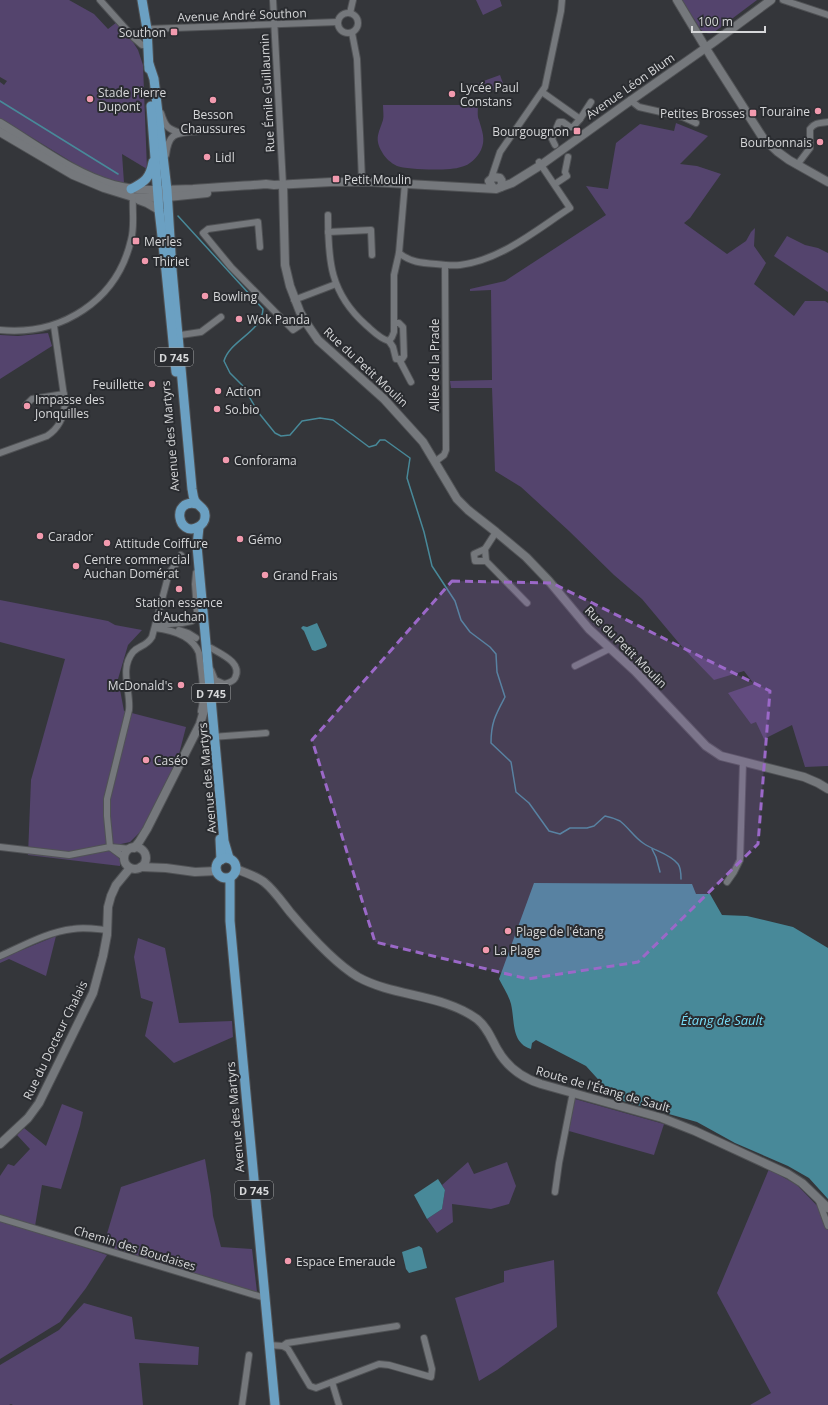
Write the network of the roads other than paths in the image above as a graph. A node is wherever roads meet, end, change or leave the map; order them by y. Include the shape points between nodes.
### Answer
1 (100, 0) edge
2 (142, 0) edge
3 (273, 0) edge
4 (353, 0) edge
5 (562, 0) edge
6 (677, 0) edge
7 (764, 0) edge
8 (771, 0) edge
9 (783, 0) edge
10 (350, 12) junction
11 (828, 15) edge
12 (338, 22) junction
13 (275, 24) junction
14 (146, 29) junction
15 (352, 33) junction
16 (148, 45) junction
17 (705, 46) junction
18 (149, 64) junction
19 (155, 92) junction
20 (542, 92) junction
21 (630, 100) junction
22 (590, 102) dead end
23 (580, 119) junction
24 (828, 122) edge
25 (0, 123) edge
26 (696, 123) dead end
27 (199, 131) dead end
28 (0, 132) edge
29 (182, 133) junction
30 (555, 145) dead end
31 (154, 151) junction
32 (568, 157) dead end
33 (540, 163) junction
34 (497, 164) junction
35 (797, 165) junction
36 (164, 168) junction
37 (362, 181) junction
38 (496, 182) junction
39 (828, 182) edge
40 (405, 183) junction
41 (554, 184) junction
42 (278, 185) junction
43 (136, 194) junction
44 (162, 194) junction
45 (576, 203) dead end
46 (570, 208) junction
47 (159, 210) junction
48 (328, 215) dead end
49 (328, 232) junction
50 (260, 247) dead end
51 (398, 253) junction
52 (372, 255) dead end
53 (445, 265) junction
54 (336, 284) junction
55 (294, 300) junction
56 (221, 317) dead end
57 (305, 322) junction
58 (394, 323) junction
59 (54, 326) junction
60 (0, 330) edge
61 (176, 336) junction
62 (389, 341) junction
63 (399, 359) junction
64 (411, 382) dead end
65 (64, 394) junction
66 (26, 405) dead end
67 (0, 453) edge
68 (436, 461) junction
69 (197, 504) junction
70 (185, 505) junction
71 (199, 527) junction
72 (189, 528) junction
73 (496, 532) junction
74 (485, 549) junction
75 (180, 555) dead end
76 (486, 561) junction
77 (196, 573) junction
78 (527, 603) dead end
79 (155, 626) junction
80 (171, 630) junction
81 (196, 638) dead end
82 (211, 648) dead end
83 (609, 649) junction
84 (208, 657) junction
85 (575, 666) dead end
86 (208, 697) junction
87 (266, 734) dead end
88 (213, 737) junction
89 (743, 762) junction
90 (179, 765) junction
91 (828, 789) edge
92 (109, 832) junction
93 (0, 847) edge
94 (110, 847) junction
95 (118, 847) junction
96 (133, 848) junction
97 (146, 857) junction
98 (125, 858) junction
99 (225, 859) junction
100 (141, 867) junction
101 (130, 868) junction
102 (166, 868) junction
103 (236, 869) junction
104 (223, 875) junction
105 (727, 882) dead end
106 (107, 930) junction
107 (0, 956) edge
108 (572, 1092) junction
109 (0, 1144) edge
110 (555, 1192) dead end
111 (818, 1197) junction
112 (828, 1208) edge
113 (0, 1218) edge
114 (828, 1226) edge
115 (265, 1298) junction
116 (397, 1326) dead end
117 (424, 1338) dead end
118 (269, 1345) junction
119 (283, 1346) junction
120 (249, 1355) dead end
121 (332, 1382) junction
122 (314, 1388) junction
123 (314, 1395) dead end
124 (273, 1404) edge
125 (242, 1405) edge
126 (339, 1405) edge

1 - 16 street via 134,38 142,45
2 - 14 main road, D 745
3 - 13 street, Rue Émile Guillaumin
4 - 10 street
5 - 20 street
6 - 17 main road
7 - 17 main road, Avenue Léon Blum
8 - 17 main road, Avenue Léon Blum
9 - 11 street
10 - 12 street via 342,14
10 - 15 street via 359,22 356,31
12 - 13 street, Avenue André Southon
12 - 15 street via 338,27 344,33
13 - 14 street, Avenue André Southon
13 - 42 street, Rue Émile Guillaumin
14 - 16 main road, D 745
15 - 37 street via 358,59
16 - 18 main road, D 745
17 - 21 main road, Avenue Léon Blum
17 - 33 main road, Avenue Léon Blum
17 - 35 main road via 769,144
18 - 19 main road, D 745
18 - 31 main road, D 745
19 - 29 street via 167,126
19 - 36 main road, D 745
20 - 23 street
20 - 34 street via 500,152
21 - 26 street via 639,107 683,117
21 - 33 main road, Avenue Léon Blum
22 - 23 street
23 - 30 street via 573,127 559,122 552,139
24 - 35 street via 814,124 810,129 810,148
25 - 43 main road via 74,169
27 - 29 street
28 - 43 main road via 73,174 104,188
29 - 36 street via 175,134 168,142
31 - 43 main road, D 745 via 149,175 139,184
31 - 44 main road, D 745
32 - 41 street via 565,172 567,176
33 - 38 main road, Avenue Léon Blum via 512,183
33 - 41 street
34 - 38 street
34 - 38 street
35 - 39 main road
36 - 44 main road, D 745
37 - 40 main road, Avenue Léon Blum
37 - 42 main road, Avenue Léon Blum
38 - 40 main road, Avenue Léon Blum via 471,188
40 - 51 street
41 - 46 street
42 - 44 main road, Avenue Léon Blum via 266,188
42 - 55 main road, Rue du Petit Moulin via 285,261
43 - 44 main road, Avenue Léon Blum
43 - 47 main road
43 - 59 street via 132,238 120,272 84,310
44 - 47 main road, Avenue des Martyrs / D 745
44 - 61 main road, Avenue des Martyrs / D 745 via 172,270
45 - 46 street
46 - 53 street via 495,255 458,266
47 - 61 main road, Avenue des Martyrs / D 745
48 - 49 street
49 - 52 street via 371,230
49 - 54 street via 330,264
50 - 57 street via 258,222 208,229 203,233 231,267 293,330
51 - 53 street via 418,263
51 - 58 street via 394,275
53 - 68 street, Allée de la Prade via 446,450
54 - 55 street
54 - 62 street via 346,303 358,317 381,338
55 - 57 main road, Rue du Petit Moulin
56 - 61 street via 201,332
57 - 68 main road, Rue du Petit Moulin via 327,349 367,382 404,419
58 - 62 street via 394,332
58 - 63 street via 403,327 404,356
59 - 60 street via 36,330
59 - 65 street
61 - 69 main road, Avenue des Martyrs / D 745 via 192,489
61 - 70 main road, Avenue des Martyrs / D 745 via 187,496
62 - 63 street via 396,359
63 - 64 street
65 - 66 street via 32,399
65 - 67 street via 62,420 53,432
68 - 73 main road, Rue du Petit Moulin via 457,499
69 - 70 main road
69 - 71 main road via 202,507 205,514
70 - 72 main road via 180,516 182,524
71 - 72 main road
71 - 84 main road, Avenue des Martyrs / D 745 via 197,546
72 - 77 main road, Avenue des Martyrs / D 745
73 - 74 street
73 - 83 main road, Rue du Petit Moulin via 550,581
74 - 76 street
74 - 76 street via 474,554 474,558 475,561
75 - 79 street via 169,573
76 - 78 street
77 - 79 street via 196,617 182,624
77 - 86 main road, Avenue des Martyrs / D 745
79 - 80 street
79 - 92 street via 149,642 132,653 127,664 125,676 130,701 107,799 106,816
80 - 81 street via 180,630
80 - 90 street via 181,634 197,648 203,688 201,708
82 - 84 street via 234,663 237,671 234,679 224,684 215,680
83 - 85 street
83 - 89 main road, Rue du Petit Moulin via 634,671 706,746 721,756
84 - 88 main road, Avenue des Martyrs / D 745
86 - 88 main road, Avenue des Martyrs / D 745
86 - 90 main road via 200,724
87 - 88 street
88 - 99 main road, Avenue des Martyrs / D 745
89 - 91 main road, Rue du Petit Moulin via 804,777
89 - 105 street via 740,860
90 - 96 main road via 148,829
92 - 94 street
92 - 95 street
93 - 94 street via 69,855
94 - 95 street
94 - 98 street
95 - 96 street
96 - 97 main road via 141,849
96 - 98 main road via 127,852
97 - 100 main road
97 - 102 main road
98 - 101 main road
99 - 103 main road via 234,861
99 - 104 main road via 217,864
100 - 101 main road
100 - 102 main road
101 - 106 main road, Rue du Docteur Chalais via 116,885 111,896
102 - 104 main road
103 - 104 main road via 234,874
103 - 108 main road, Route de l'Étang de Sault via 266,884 313,937 358,977 465,1011 484,1025 504,1059 519,1074 533,1082
104 - 115 main road, Avenue des Martyrs / D 745 via 230,922
106 - 107 street via 61,930
106 - 109 main road, Rue du Docteur Chalais via 93,993 39,1103 28,1118
108 - 110 street
108 - 111 main road, Route de l'Étang de Sault via 662,1118 695,1131 788,1174 802,1182
111 - 112 main road, Route de l'Étang de Sault
111 - 114 street
113 - 115 street, Chemin des Boudaises
115 - 118 main road, Avenue des Martyrs / D 745
116 - 119 street via 287,1343
117 - 121 street via 432,1369 431,1376 379,1364
118 - 119 street
118 - 124 main road, Avenue des Martyrs / D 745
119 - 122 street via 288,1349 308,1383
120 - 125 street
121 - 122 street
121 - 126 street
122 - 123 street

